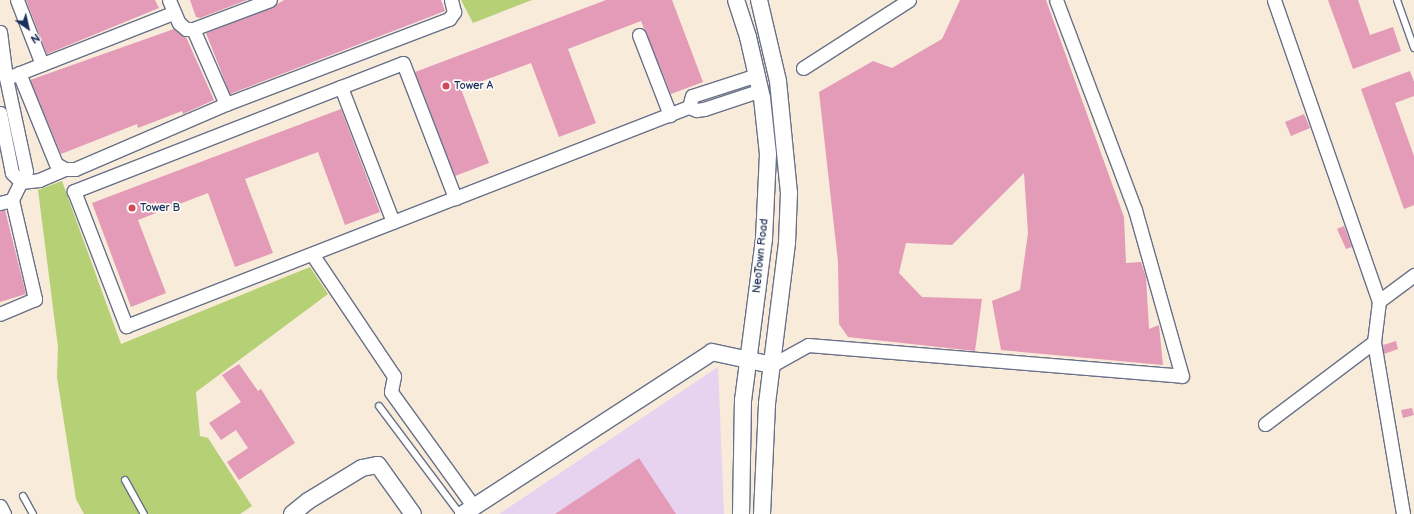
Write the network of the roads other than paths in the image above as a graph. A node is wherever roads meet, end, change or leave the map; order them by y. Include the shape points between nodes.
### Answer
1 (17, 0) edge
2 (169, 0) edge
3 (270, 0) edge
4 (451, 0) edge
5 (736, 0) edge
6 (758, 0) edge
7 (908, 0) edge
8 (1056, 0) edge
9 (1274, 0) edge
10 (1397, 0) edge
11 (173, 13) junction
12 (193, 29) junction
13 (0, 32) edge
14 (639, 35) dead end
15 (1414, 48) edge
16 (42, 64) junction
17 (803, 68) dead end
18 (19, 73) junction
19 (3, 80) edge
20 (759, 83) junction
21 (341, 87) junction
22 (226, 104) junction
23 (0, 113) edge
24 (670, 115) junction
25 (64, 169) junction
26 (21, 182) junction
27 (455, 198) junction
28 (6, 201) edge
29 (393, 222) junction
30 (312, 254) junction
31 (1414, 275) edge
32 (1380, 301) junction
33 (0, 314) edge
34 (1374, 342) junction
35 (749, 358) junction
36 (772, 365) junction
37 (379, 406) dead end
38 (1265, 424) dead end
39 (125, 480) dead end
40 (23, 496) dead end
41 (0, 506) edge
42 (465, 512) edge
43 (4, 514) edge
44 (32, 514) edge
45 (144, 514) edge
46 (292, 514) edge
47 (413, 514) edge
48 (741, 514) edge
49 (762, 514) edge
50 (1403, 514) edge

1 - 16 street
2 - 11 street
3 - 12 street
4 - 22 street via 454,12 449,19
5 - 20 street, NeoTown Road
6 - 36 street, NeoTown Road via 778,81 789,193 787,243
7 - 17 street
8 - 36 street via 1136,210 1182,376 808,345
9 - 32 street
10 - 15 lane
11 - 12 street via 186,28
11 - 16 street
12 - 22 street
13 - 19 street
14 - 24 street
16 - 18 street
18 - 19 street
18 - 25 street via 56,164
19 - 26 street via 26,171
20 - 24 street via 704,109 696,110 689,107
20 - 35 street, NeoTown Road via 768,154 764,239
21 - 27 street via 403,63
21 - 29 street
21 - 30 street via 74,191 126,326
22 - 25 street via 76,169
23 - 26 street via 12,173
24 - 27 street
25 - 26 street via 39,180
26 - 28 street
27 - 29 street
28 - 33 street via 35,299
29 - 30 street
30 - 42 street via 394,376 391,392
31 - 32 street
32 - 34 street
34 - 38 street
34 - 50 street
35 - 36 street
35 - 42 street via 712,352
35 - 48 street, NeoTown Road via 743,400
36 - 49 street, NeoTown Road via 767,404
37 - 42 lane
39 - 45 lane
40 - 44 lane
41 - 43 street
46 - 47 street via 308,500 362,468 378,465

